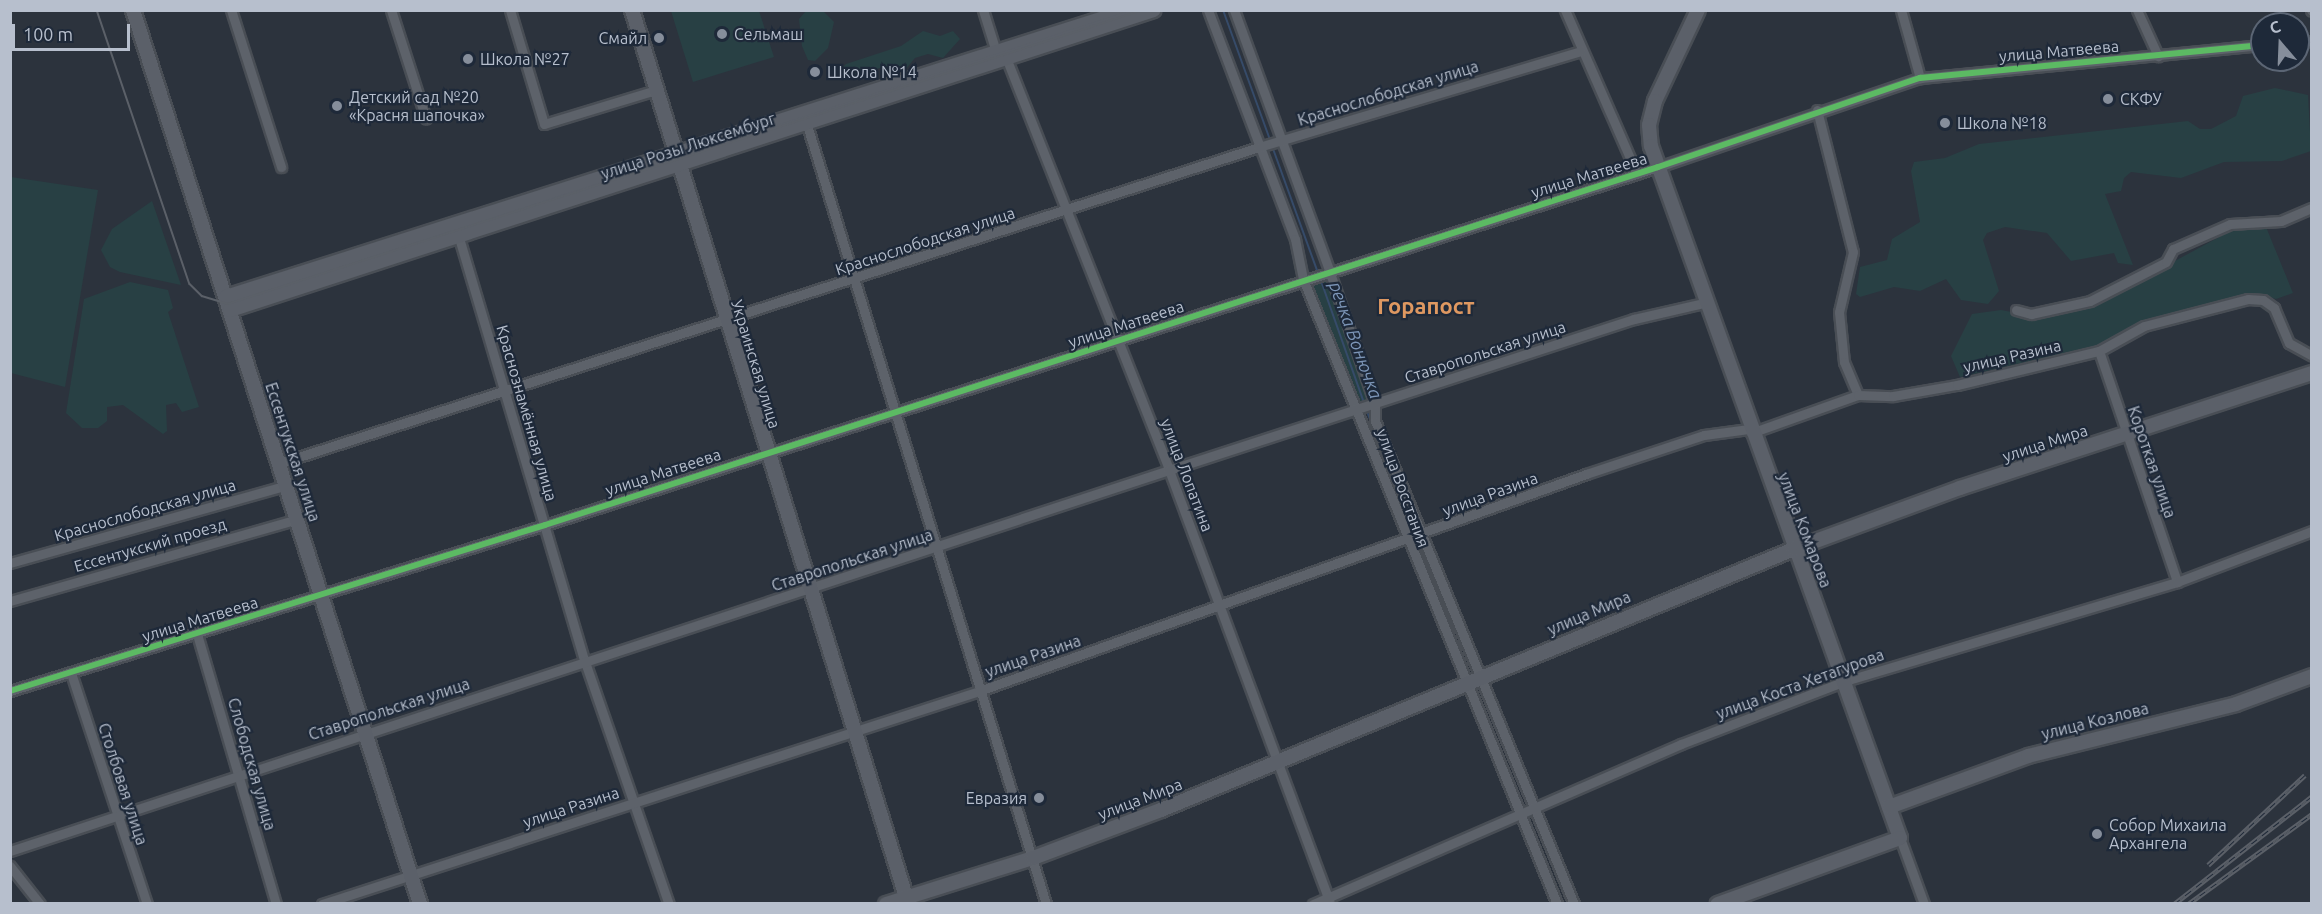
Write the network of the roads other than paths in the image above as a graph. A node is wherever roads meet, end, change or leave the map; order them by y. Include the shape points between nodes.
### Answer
1 (133, 10) edge
2 (231, 10) edge
3 (391, 10) edge
4 (510, 10) edge
5 (632, 10) edge
6 (983, 10) edge
7 (1126, 10) edge
8 (1154, 10) edge
9 (1208, 10) edge
10 (1234, 10) edge
11 (1565, 10) edge
12 (1698, 10) edge
13 (1901, 10) edge
14 (2137, 10) edge
15 (2250, 46) edge
16 (1581, 51) junction
17 (2158, 56) junction
18 (1001, 59) junction
19 (1920, 78) junction
20 (656, 90) junction
21 (1817, 110) junction
22 (426, 120) dead end
23 (807, 125) junction
24 (1281, 141) junction
25 (1262, 146) junction
26 (677, 161) junction
27 (281, 166) dead end
28 (1658, 167) junction
29 (1637, 174) junction
30 (2312, 208) edge
31 (1067, 212) junction
32 (454, 223) junction
33 (459, 238) junction
34 (1329, 271) junction
35 (1307, 278) junction
36 (852, 280) junction
37 (1704, 303) junction
38 (228, 304) junction
39 (2016, 310) dead end
40 (725, 321) junction
41 (1119, 341) junction
42 (2099, 351) junction
43 (2312, 356) edge
44 (2312, 373) edge
45 (507, 388) junction
46 (1858, 395) junction
47 (1367, 406) junction
48 (893, 411) junction
49 (1750, 431) junction
50 (2125, 434) junction
51 (766, 452) junction
52 (280, 463) junction
53 (1169, 470) junction
54 (287, 485) junction
55 (297, 519) junction
56 (545, 525) junction
57 (2312, 531) edge
58 (1414, 537) junction
59 (936, 549) junction
60 (1794, 549) junction
61 (10, 563) edge
62 (2177, 582) junction
63 (808, 590) junction
64 (321, 597) junction
65 (10, 601) edge
66 (1222, 607) junction
67 (197, 634) junction
68 (585, 662) junction
69 (71, 673) junction
70 (2312, 676) edge
71 (1482, 677) junction
72 (1845, 681) junction
73 (1464, 684) junction
74 (10, 691) edge
75 (979, 691) junction
76 (856, 730) junction
77 (366, 733) junction
78 (1278, 761) junction
79 (240, 773) junction
80 (634, 801) junction
81 (1889, 807) junction
82 (1529, 811) junction
83 (116, 813) junction
84 (1900, 838) junction
85 (10, 851) edge
86 (1033, 858) junction
87 (10, 866) edge
88 (411, 875) junction
89 (906, 897) junction
90 (1329, 901) edge
91 (40, 903) edge
92 (147, 903) edge
93 (276, 903) edge
94 (321, 903) edge
95 (420, 903) edge
96 (669, 903) edge
97 (886, 903) edge
98 (1046, 903) edge
99 (1313, 903) edge
100 (1557, 903) edge
101 (1574, 903) edge
102 (1718, 903) edge
103 (1924, 903) edge

1 - 38 street, Ессентукская улица
2 - 27 street
3 - 22 street
4 - 20 street via 544,123
5 - 20 street, Украинская улица
6 - 18 street, улица Лопатина
7 - 18 street, улица Розы Люксембург
8 - 18 street, улица Розы Люксембург
9 - 25 street, улица Восстания
10 - 24 street, улица Восстания
11 - 16 street
12 - 28 street, улица Комарова via 1650,117 1650,139
13 - 19 street
14 - 17 street
15 - 17 street, улица Матвеева
16 - 24 street, Краснослободская улица
16 - 29 street
17 - 19 street, улица Матвеева
18 - 23 street, улица Розы Люксембург
18 - 26 street, улица Розы Люксембург
18 - 31 street, улица Лопатина
19 - 21 street, улица Матвеева
20 - 26 street, Украинская улица
21 - 28 street, улица Матвеева
21 - 46 street via 1853,252 1839,312 1844,362 1850,385
23 - 26 street, улица Розы Люксембург
23 - 36 street
24 - 25 street, Краснослободская улица
24 - 34 street, улица Восстания
25 - 31 street, Краснослободская улица
25 - 35 street, улица Восстания
26 - 32 street, улица Розы Люксембург
26 - 33 street, улица Розы Люксембург
26 - 40 street, Украинская улица
28 - 29 street, улица Матвеева
28 - 37 street, улица Комарова
29 - 34 street, улица Матвеева
30 - 39 street via 2281,221 2230,224 2173,249 2166,262 2090,301 2031,314
31 - 36 street, Краснослободская улица
31 - 41 street, улица Лопатина
32 - 33 street, Краснознамённая улица
32 - 38 street, улица Розы Люксембург
33 - 38 street, улица Розы Люксембург
33 - 45 street, Краснознамённая улица
34 - 35 street, улица Матвеева
34 - 47 street, улица Восстания
35 - 41 street, улица Матвеева
35 - 47 street, улица Восстания
36 - 40 street, Краснослободская улица
36 - 48 street
37 - 47 street, Ставропольская улица via 1634,320
37 - 49 street, улица Комарова
38 - 52 street, Ессентукская улица
40 - 45 street, Краснослободская улица
40 - 51 street, Украинская улица
41 - 48 street, улица Матвеева
41 - 53 street, улица Лопатина
42 - 43 street, улица Разина via 2144,327 2248,299 2274,308 2289,343
42 - 46 street, улица Разина via 1957,385 1893,396
42 - 50 street, Короткая улица
44 - 50 street, улица Мира
45 - 52 street, Краснослободская улица
45 - 56 street, Краснознамённая улица
46 - 49 street, улица Разина
47 - 53 street, Ставропольская улица
47 - 58 street, улица Восстания
47 - 58 street, улица Восстания
48 - 51 street, улица Матвеева
48 - 59 street
49 - 58 street, улица Разина via 1704,435
49 - 60 street, улица Комарова
50 - 60 street, улица Мира
50 - 62 street, Короткая улица
51 - 56 street, улица Матвеева
51 - 63 street, Украинская улица
52 - 54 street, Ессентукская улица
53 - 59 street, Ставропольская улица
53 - 66 street, улица Лопатина
54 - 55 street, Ессентукская улица
54 - 61 street, Краснослободская улица
55 - 64 street, Ессентукская улица
55 - 65 street, Ессентукский проезд
56 - 64 street, улица Матвеева
56 - 68 street, Краснознамённая улица
57 - 62 street, улица Коста Хетагурова
58 - 66 street, улица Разина
58 - 71 street, улица Восстания
58 - 73 street, улица Восстания
59 - 63 street, Ставропольская улица
59 - 75 street
60 - 71 street, улица Мира
60 - 72 street, улица Комарова
62 - 72 street, улица Коста Хетагурова
63 - 68 street, Ставропольская улица
63 - 76 street, Украинская улица
64 - 67 street, улица Матвеева
64 - 77 street, Ессентукская улица
66 - 75 street, улица Разина
66 - 78 street, улица Лопатина
67 - 69 street, улица Матвеева
67 - 79 street, Слободская улица
68 - 77 street, Ставропольская улица
68 - 80 street, Краснознамённая улица
69 - 74 street, улица Матвеева
69 - 83 street, Столбовая улица
70 - 81 street, улица Козлова via 2236,704 2028,756
71 - 73 street, улица Мира
71 - 82 street, улица Восстания
72 - 81 street, улица Комарова
72 - 82 street, улица Коста Хетагурова
73 - 78 street, улица Мира
73 - 82 street, улица Восстания
75 - 76 street, улица Разина
75 - 86 street
76 - 80 street, улица Разина
76 - 89 street, Украинская улица
77 - 79 street, Ставропольская улица
77 - 88 street, Ессентукская улица
78 - 86 street, улица Мира
78 - 90 street, улица Лопатина
79 - 83 street, Ставропольская улица
79 - 93 street, Слободская улица
80 - 88 street, улица Разина
80 - 96 street, Краснознамённая улица
81 - 84 street, улица Комарова
82 - 90 street, улица Коста Хетагурова
82 - 100 street, улица Восстания
82 - 101 street, улица Восстания
83 - 85 street, Ставропольская улица
83 - 92 street, Столбовая улица
84 - 102 street
84 - 103 street, улица Комарова
86 - 89 street, улица Мира
86 - 98 street
87 - 91 street
88 - 94 street, улица Разина
88 - 95 street, Ессентукская улица
89 - 97 street, улица Мира
90 - 99 street, улица Коста Хетагурова

